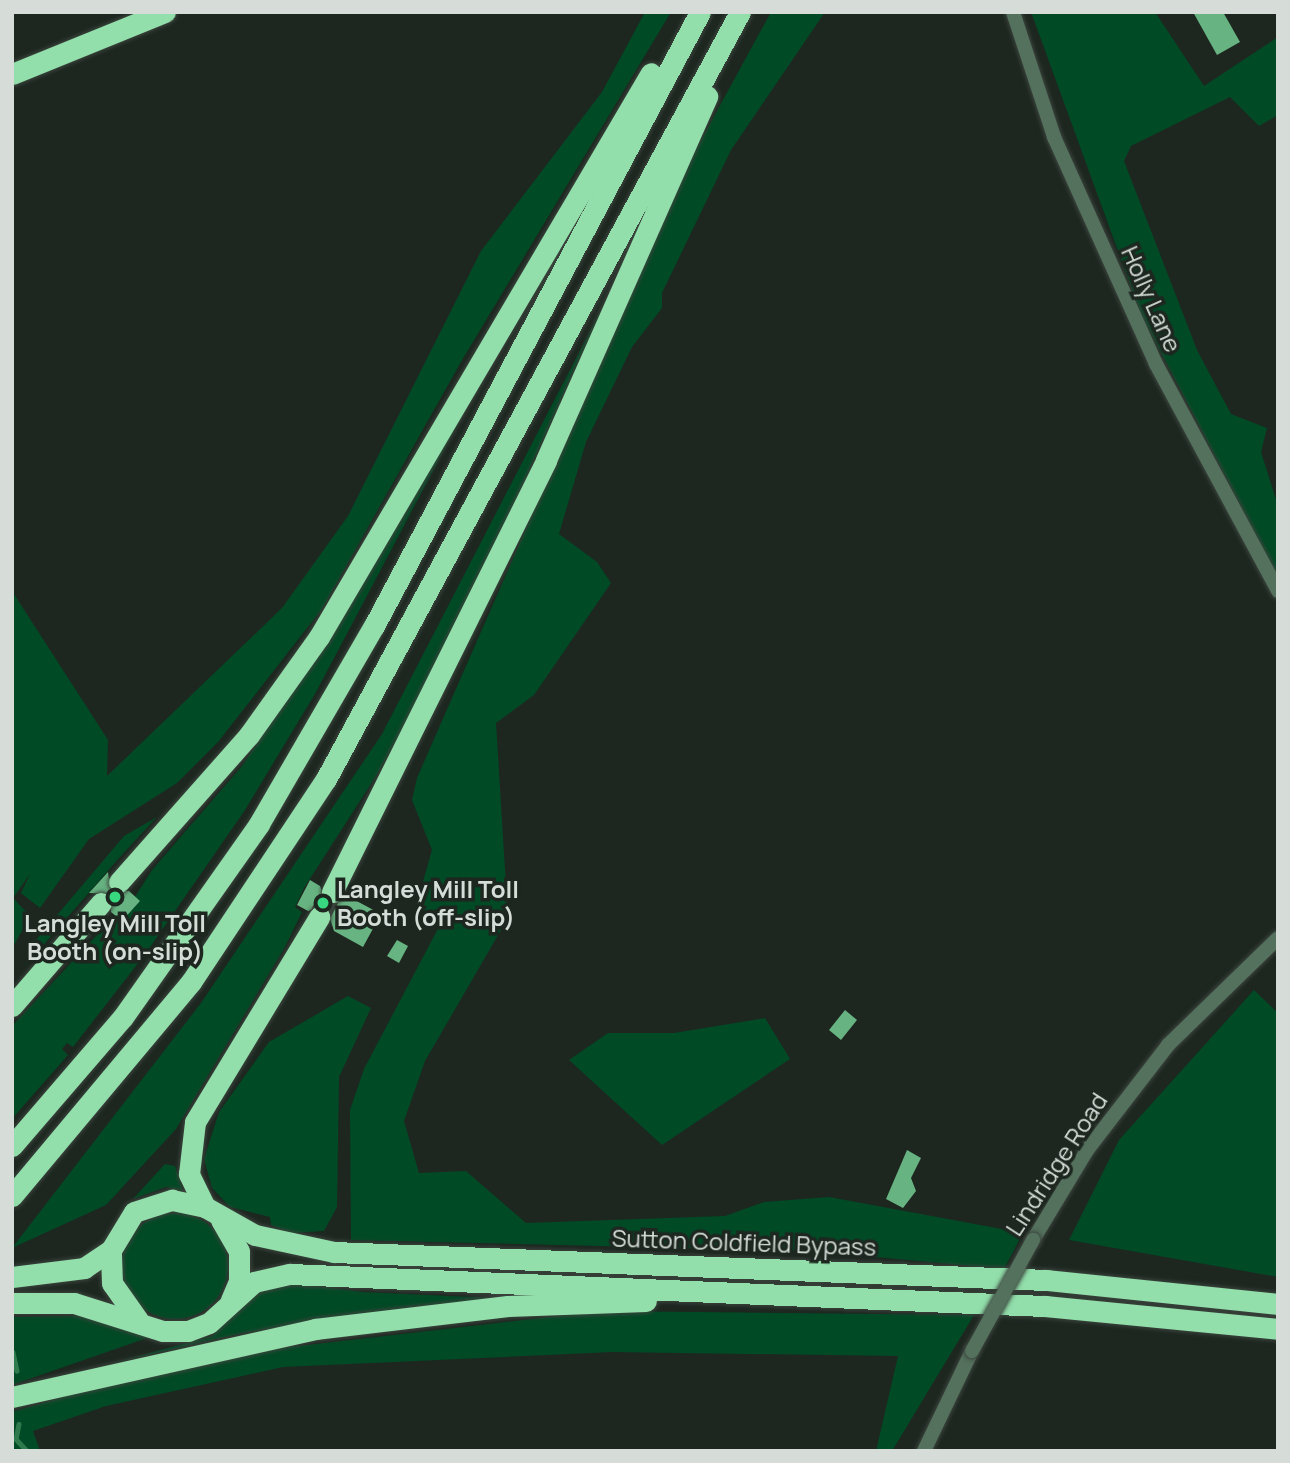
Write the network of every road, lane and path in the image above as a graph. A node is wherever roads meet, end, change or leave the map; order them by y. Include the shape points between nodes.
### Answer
1 (165, 12) edge
2 (690, 12) edge
3 (700, 12) edge
4 (740, 12) edge
5 (748, 12) edge
6 (1013, 12) edge
7 (12, 74) edge
8 (1278, 591) edge
9 (119, 882) dead end
10 (332, 892) tunnel mouth
11 (101, 903) dead end
12 (319, 917) tunnel mouth
13 (1278, 938) edge
14 (12, 1006) edge
15 (12, 1146) edge
16 (12, 1196) edge
17 (210, 1210) junction
18 (111, 1250) junction
19 (12, 1277) edge
20 (806, 1295) junction
21 (12, 1303) edge
22 (1278, 1304) edge
23 (226, 1309) junction
24 (139, 1321) junction
25 (1278, 1329) edge
26 (12, 1397) edge
27 (924, 1451) edge

1 - 7 highway
2 - 9 highway via 325,627 249,735
3 - 15 highway via 374,626 259,824 123,1017
4 - 16 highway via 326,779 191,982
5 - 10 highway via 673,166 541,471
6 - 8 street, Holly Lane via 1054,137 1156,364
11 - 14 highway
12 - 17 highway via 195,1122 190,1174
13 - 27 street, Lindridge Road, bridge via 1168,1045 1088,1149 1032,1240
17 - 18 highway, Sutton Coldfield Bypass via 172,1200 145,1205 124,1223
17 - 22 highway, Sutton Coldfield Bypass via 255,1235 334,1252 1046,1280
17 - 23 highway via 239,1251 239,1281
18 - 19 highway, Sutton Coldfield Bypass via 84,1268
18 - 24 highway via 112,1283
20 - 23 highway, Sutton Coldfield Bypass via 289,1274 254,1282
20 - 25 highway, Sutton Coldfield Bypass via 1045,1306
20 - 26 highway via 508,1306 315,1329
21 - 24 highway, Sutton Coldfield Bypass via 74,1303
23 - 24 highway, Sutton Coldfield Bypass via 188,1331

